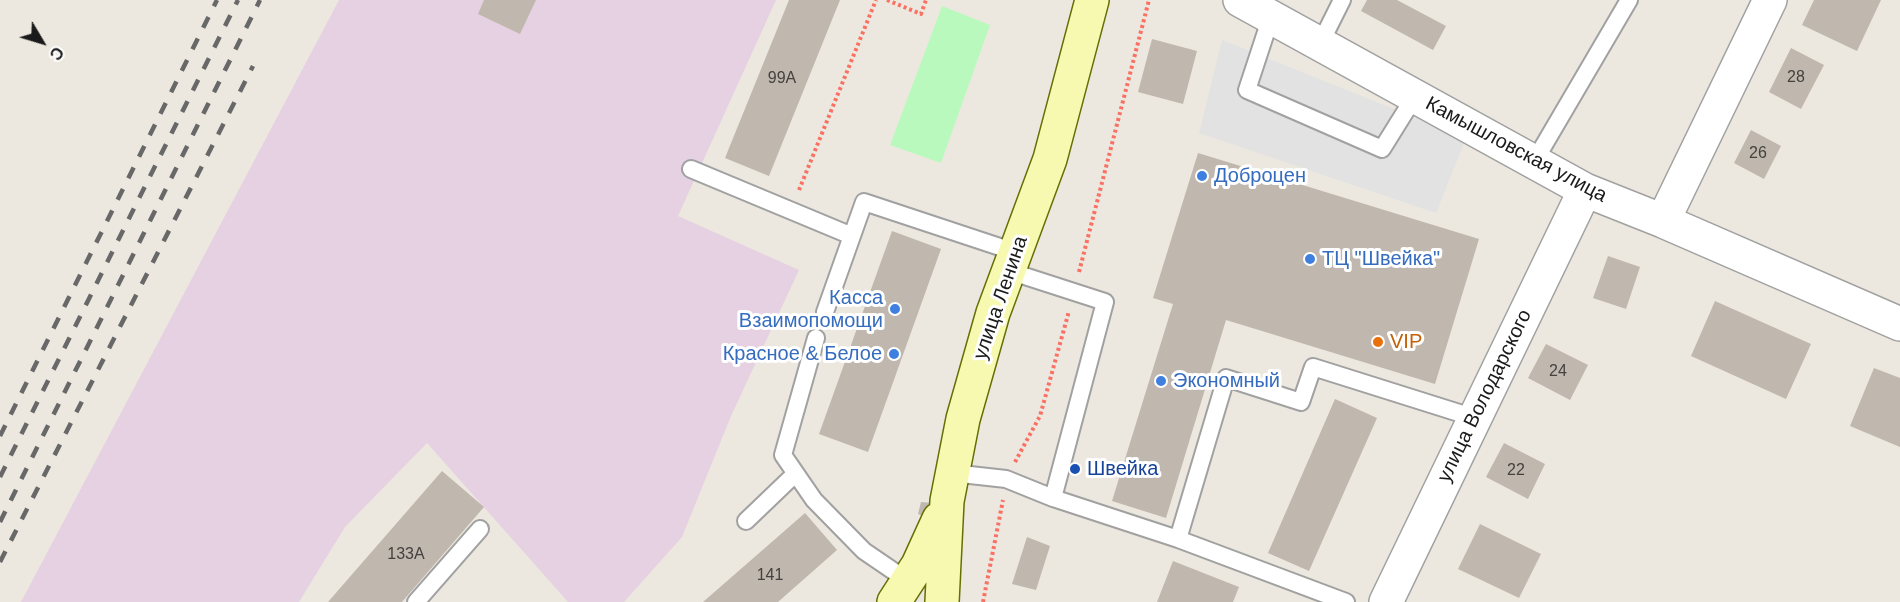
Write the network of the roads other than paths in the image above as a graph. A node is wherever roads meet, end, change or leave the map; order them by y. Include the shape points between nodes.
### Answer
1 (1092, 0) edge
2 (1240, 0) edge
3 (1342, 0) edge
4 (1629, 0) edge
5 (1770, 0) edge
6 (1271, 17) junction
7 (1320, 44) junction
8 (1415, 96) junction
9 (1534, 162) junction
10 (691, 169) dead end
11 (1585, 190) junction
12 (1663, 222) junction
13 (852, 236) junction
14 (1012, 262) junction
15 (825, 312) dead end
16 (1900, 324) edge
17 (816, 338) dead end
18 (1474, 418) junction
19 (795, 474) junction
20 (949, 487) junction
21 (1053, 498) junction
22 (746, 521) dead end
23 (480, 529) dead end
24 (1178, 539) junction
25 (901, 592) edge
26 (416, 602) edge
27 (942, 602) edge
28 (1346, 602) edge
29 (1386, 602) edge

1 - 14 main road, улица Ленина via 1050,159
2 - 6 street, Камышловская улица
3 - 7 lane
4 - 9 lane
5 - 12 street
6 - 7 street, Камышловская улица
6 - 8 lane via 1247,90 1382,148
7 - 8 street, Камышловская улица
8 - 9 street, Камышловская улица
9 - 11 street, Камышловская улица
10 - 13 lane
11 - 12 street, Камышловская улица
11 - 18 street, улица Володарского
12 - 16 street, Камышловская улица
13 - 14 lane via 864,202
13 - 15 lane
14 - 20 main road, улица Ленина via 963,418
14 - 21 lane via 1105,302
17 - 19 lane via 783,455
18 - 24 lane via 1314,367 1301,402 1226,378
18 - 29 street, улица Володарского
19 - 22 lane
19 - 25 lane via 814,500
20 - 21 lane via 1006,479
20 - 25 main road via 918,565
20 - 27 main road, улица Ленина
21 - 24 lane
23 - 26 lane
24 - 28 lane

